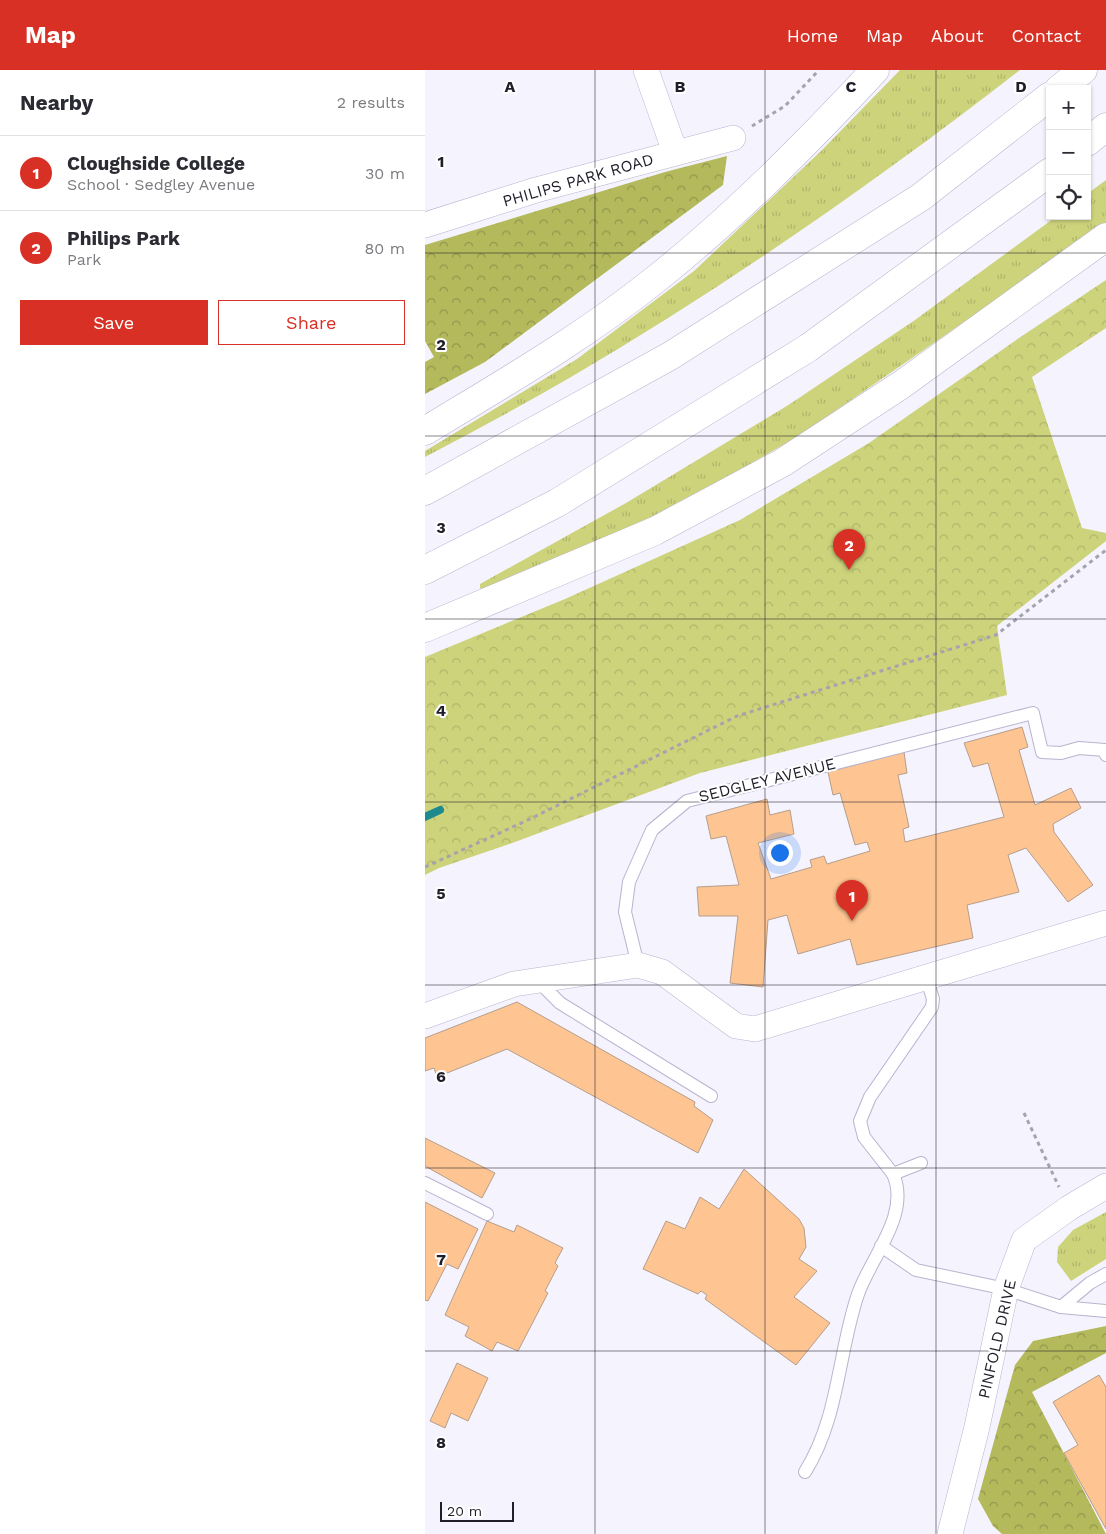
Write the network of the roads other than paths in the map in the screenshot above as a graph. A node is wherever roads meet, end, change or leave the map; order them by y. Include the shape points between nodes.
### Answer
1 (645, 70) edge
2 (875, 70) edge
3 (1083, 70) edge
4 (1064, 85) edge
5 (1046, 99) edge
6 (1106, 127) edge
7 (733, 138) road end
8 (1091, 139) edge
9 (675, 152) junction
10 (1046, 175) edge
11 (425, 225) edge
12 (1106, 237) edge
13 (425, 431) edge
14 (425, 491) edge
15 (425, 570) edge
16 (425, 628) edge
17 (1106, 755) edge
18 (1106, 923) edge
19 (638, 965) junction
20 (926, 977) junction
21 (537, 980) junction
22 (425, 1016) edge
23 (711, 1096) dead end
24 (921, 1163) dead end
25 (893, 1174) junction
26 (425, 1183) edge
27 (1106, 1186) edge
28 (487, 1214) dead end
29 (881, 1246) junction
30 (1106, 1274) edge
31 (1007, 1289) junction
32 (1061, 1307) junction
33 (1106, 1311) edge
34 (805, 1472) dead end
35 (951, 1534) edge

1 - 9 street
2 - 13 highway via 763,187 656,280 558,350
3 - 4 highway
5 - 14 highway via 921,197 687,346
6 - 8 highway
7 - 9 street, PHILIPS PARK ROAD
9 - 11 street, PHILIPS PARK ROAD
10 - 15 highway via 808,348 557,503
12 - 16 highway via 901,385 782,463 655,531
17 - 19 lane, SEDGLEY AVENUE via 1105,750 1079,748 1061,753 1042,752 1033,713 687,801 652,830 629,882 625,912
18 - 20 street
19 - 20 street via 662,972 736,1026 755,1029
19 - 21 street
20 - 25 lane via 933,999 932,1007 870,1097 860,1120 864,1137
21 - 22 street via 514,984
21 - 23 lane via 560,1003
24 - 25 lane
25 - 29 lane via 898,1201
26 - 28 lane
27 - 31 street, PINFOLD DRIVE via 1024,1240
29 - 31 lane via 917,1270
29 - 34 lane via 859,1292 827,1423
30 - 32 lane
31 - 32 lane
31 - 35 street, PINFOLD DRIVE
32 - 33 lane

